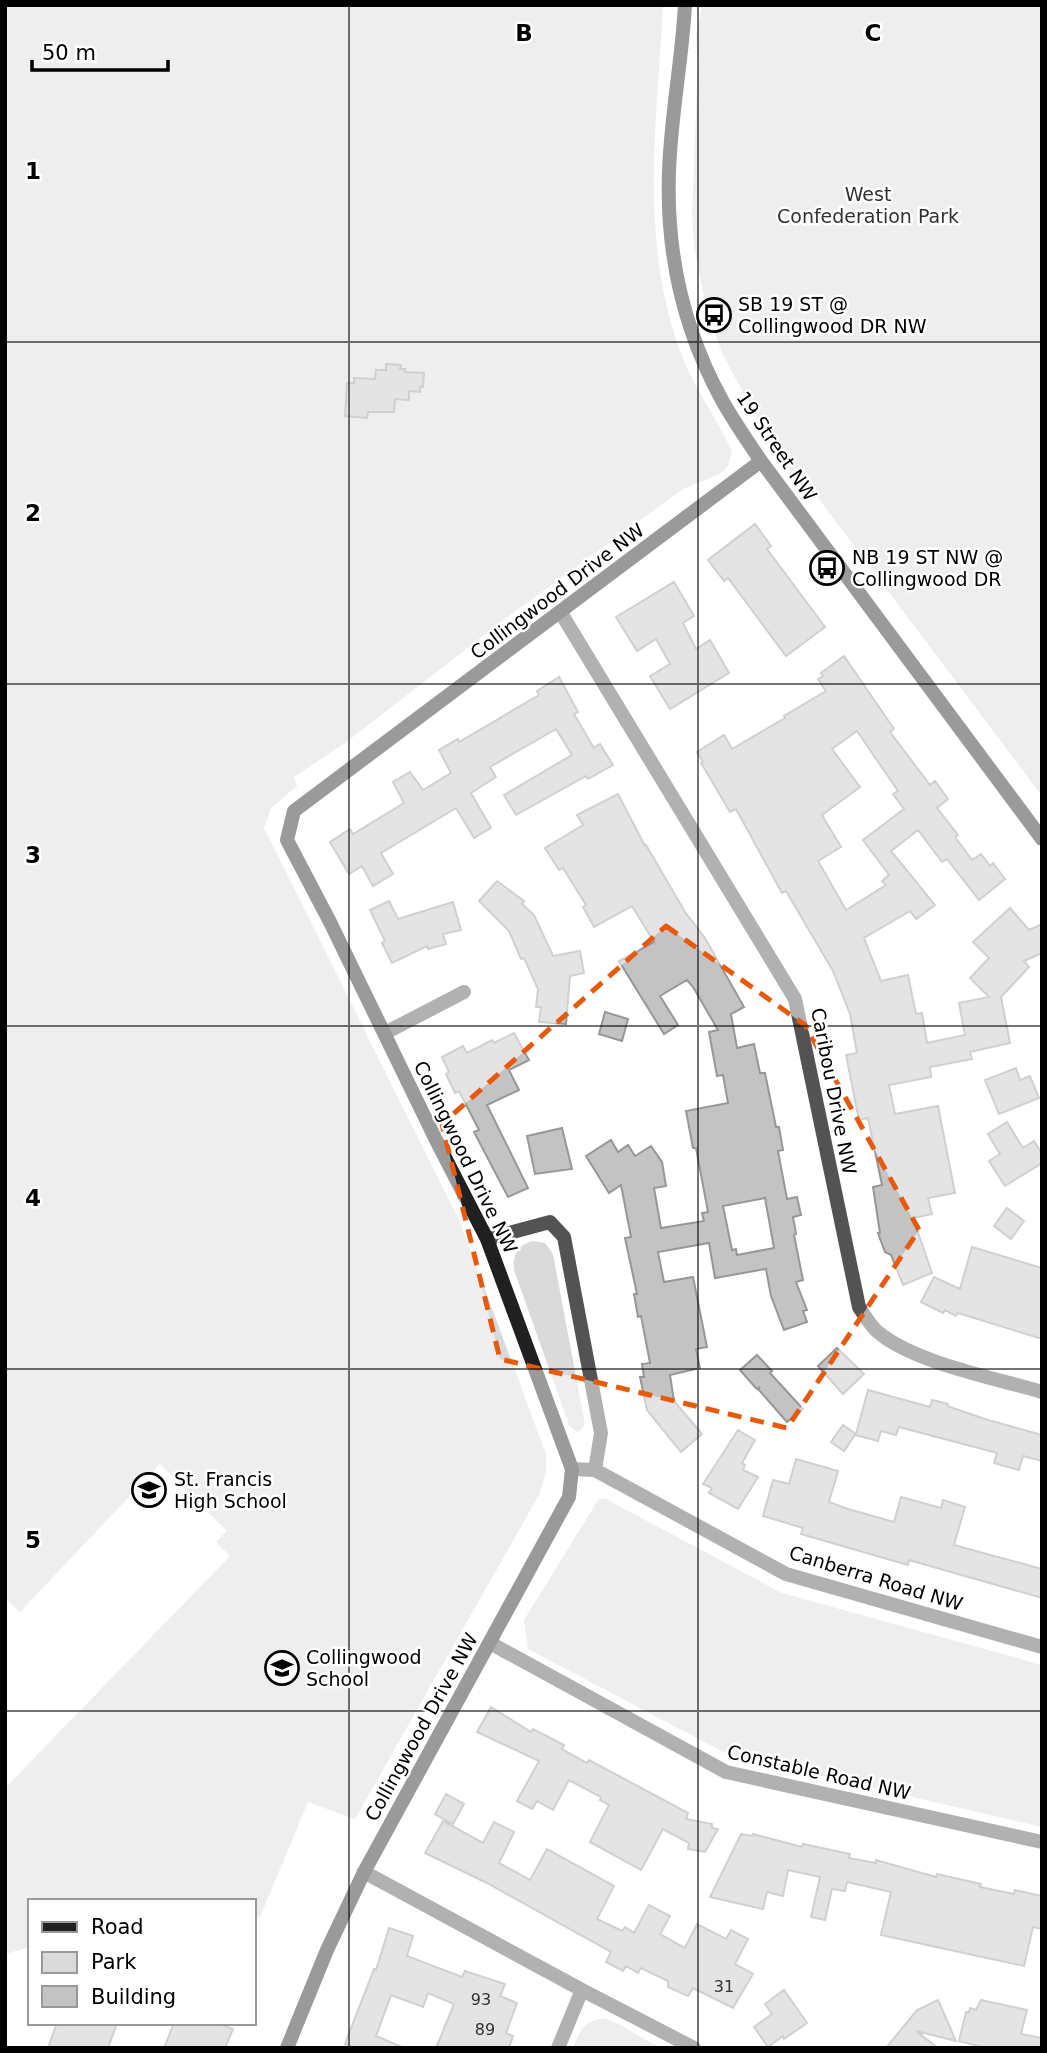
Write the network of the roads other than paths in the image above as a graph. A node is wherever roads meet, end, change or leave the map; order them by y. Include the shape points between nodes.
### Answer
1 (685, 5) edge
2 (761, 461) junction
3 (561, 613) junction
4 (1042, 839) edge
5 (464, 992) dead end
6 (386, 1033) junction
7 (487, 1239) junction
8 (1042, 1392) edge
9 (572, 1469) junction
10 (595, 1470) junction
11 (490, 1643) junction
12 (1042, 1647) edge
13 (1042, 1842) edge
14 (364, 1872) junction
15 (582, 1990) junction
16 (287, 2048) edge
17 (558, 2048) edge
18 (694, 2048) edge

1 - 2 street, 19 Street NW via 669,169 677,280 705,366
2 - 3 street, Collingwood Drive NW
2 - 4 street, 19 Street NW
3 - 6 street, Collingwood Drive NW via 294,811 287,840
3 - 8 street, Caribou Drive NW via 796,999 859,1307 877,1332 902,1349
5 - 6 street
6 - 7 street, Collingwood Drive NW
7 - 9 street, Collingwood Drive NW
7 - 10 street via 550,1222 564,1237 601,1433
9 - 10 street, Canberra Road NW
9 - 11 street, Collingwood Drive NW via 569,1497
10 - 12 street, Canberra Road NW via 786,1574
11 - 13 street, Constable Road NW via 726,1772
11 - 14 street, Collingwood Drive NW
14 - 15 street
14 - 16 street, Collingwood Drive NW
15 - 17 street
15 - 18 street

